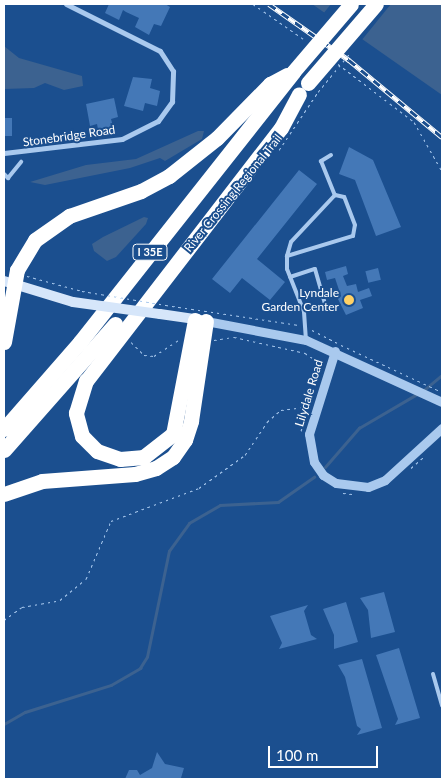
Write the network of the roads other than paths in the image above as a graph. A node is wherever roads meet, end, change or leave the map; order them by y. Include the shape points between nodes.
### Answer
1 (66, 4) edge
2 (352, 4) edge
3 (376, 4) edge
4 (293, 72) junction
5 (308, 89) junction
6 (4, 153) edge
7 (331, 155) dead end
8 (21, 162) dead end
9 (4, 174) edge
10 (335, 194) junction
11 (287, 256) junction
12 (290, 277) junction
13 (14, 281) edge
14 (326, 307) dead end
15 (200, 320) junction
16 (197, 339) junction
17 (306, 340) junction
18 (4, 342) edge
19 (335, 351) junction
20 (442, 402) edge
21 (442, 428) edge
22 (4, 429) edge
23 (4, 450) edge
24 (4, 494) edge
25 (433, 674) dead end
26 (442, 706) edge

1 - 6 street, Stonebridge Road via 160,51 173,72 172,102 158,122 122,140
2 - 4 highway, I 35E, bridge
3 - 5 highway, I 35E, bridge
4 - 13 highway via 270,84 217,138 169,176 141,191 69,216 47,229 27,252
4 - 22 highway, I 35E via 80,342
5 - 16 highway via 86,381 76,413 82,436 108,457 132,460 164,445 178,423
5 - 23 highway, I 35E via 116,322
7 - 10 lane via 321,160
8 - 9 lane via 8,178
10 - 11 lane via 291,242
10 - 11 lane via 347,203 354,225 353,236
11 - 12 lane
12 - 14 lane via 314,269
12 - 17 lane via 307,326
13 - 15 main road, bridge via 73,302
13 - 18 highway
15 - 16 highway
15 - 17 street
16 - 24 highway via 191,421 185,440 173,457 156,468 135,474 42,481
17 - 19 street
19 - 20 street via 370,364
19 - 21 street, Lilydale Road via 308,434 314,462 323,475 336,483 368,487 385,480
25 - 26 lane

